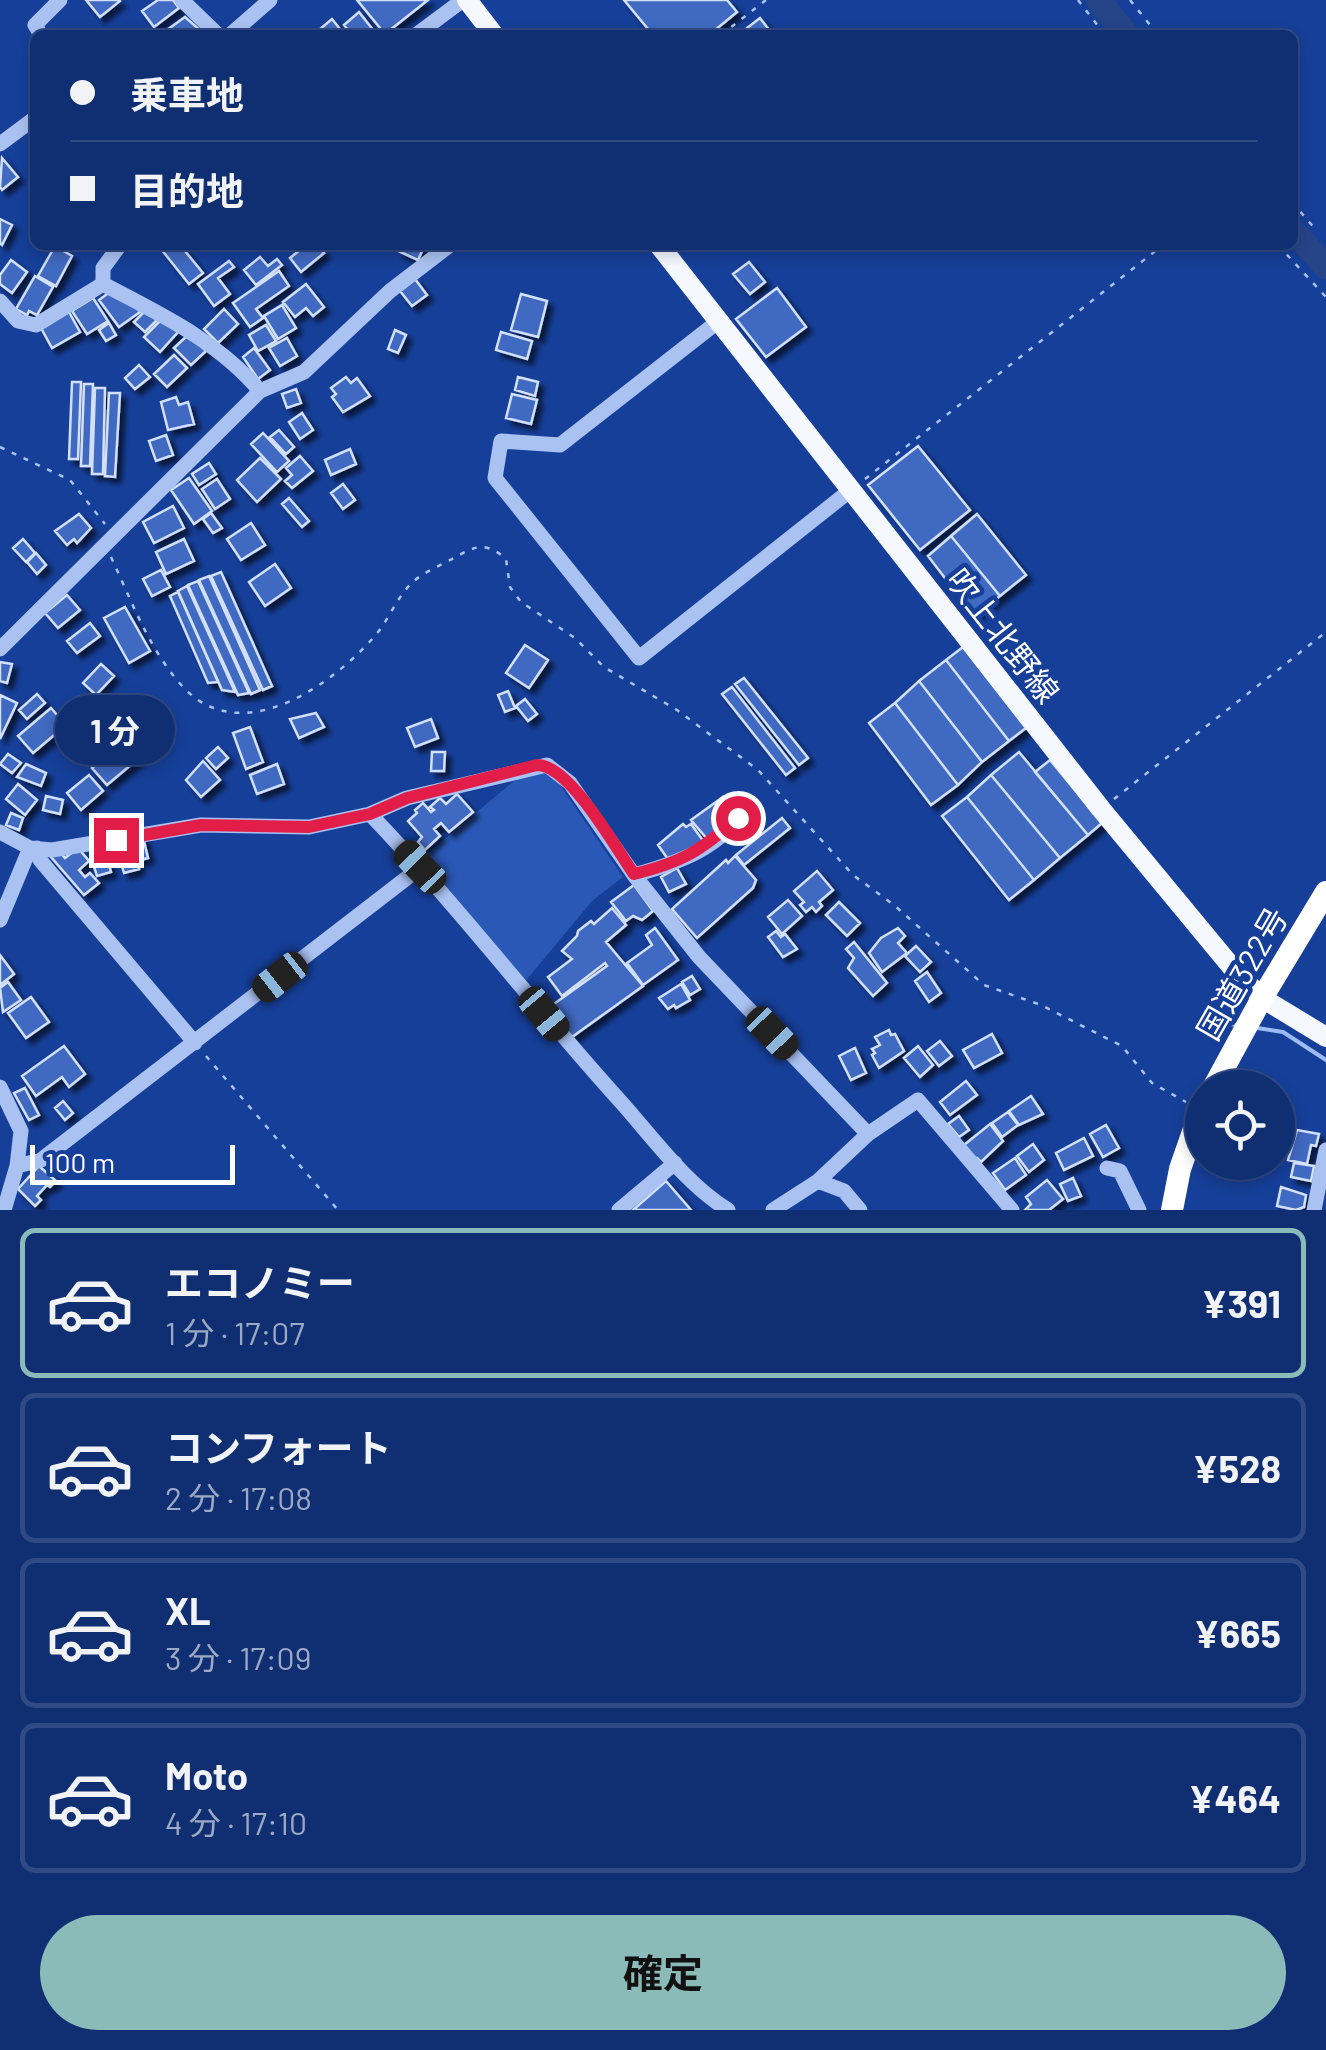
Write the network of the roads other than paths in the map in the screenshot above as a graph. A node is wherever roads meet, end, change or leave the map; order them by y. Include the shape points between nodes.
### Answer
1 (60, 0) edge
2 (182, 0) edge
3 (270, 0) edge
4 (465, 0) edge
5 (38, 30) edge
6 (213, 30) edge
7 (236, 30) edge
8 (423, 30) edge
9 (490, 30) edge
10 (30, 122) edge
11 (0, 144) edge
12 (116, 250) edge
13 (443, 250) edge
14 (663, 250) edge
15 (104, 284) junction
16 (0, 301) edge
17 (720, 320) junction
18 (260, 390) junction
19 (852, 489) junction
20 (0, 649) edge
21 (744, 806) dead end
22 (370, 814) junction
23 (0, 832) edge
24 (33, 848) junction
25 (420, 867) junction
26 (634, 874) junction
27 (1326, 892) edge
28 (0, 920) edge
29 (1257, 1008) junction
30 (1326, 1037) edge
31 (196, 1043) junction
32 (1223, 1070) edge
33 (0, 1087) edge
34 (868, 1134) junction
35 (1326, 1150) edge
36 (1185, 1155) edge
37 (675, 1162) junction
38 (17, 1166) junction
39 (1107, 1168) dead end
40 (818, 1181) junction
41 (4, 1210) edge
42 (619, 1210) edge
43 (728, 1210) edge
44 (773, 1210) edge
45 (860, 1210) edge
46 (1012, 1210) edge
47 (1139, 1210) edge
48 (1172, 1210) edge
49 (1314, 1210) edge

1 - 5 street
2 - 6 street
3 - 7 street
4 - 8 street
4 - 9 main road
10 - 11 street
12 - 15 street via 103,268
13 - 18 street via 304,372
14 - 17 main road, 吹上北野線
15 - 16 street via 36,325 18,322
15 - 18 street via 187,328
17 - 19 main road, 吹上北野線
17 - 19 street via 560,445 502,442 495,478 639,658
18 - 20 street
19 - 29 main road, 吹上北野線 via 1236,972
21 - 26 street via 698,852
22 - 24 street via 309,827 201,825
22 - 25 street
22 - 26 street via 407,798 547,765 570,783
23 - 24 street
24 - 28 street
24 - 31 street
25 - 31 street
25 - 37 street
26 - 34 street via 699,957
27 - 29 highway, 国道322号
29 - 30 main road, 吹上北野線
29 - 32 highway, 国道322号
31 - 38 street via 42,1160
33 - 38 street via 20,1131
34 - 40 street
34 - 46 street via 918,1100
35 - 49 street
36 - 48 highway
37 - 42 street
37 - 43 street
38 - 41 street
39 - 47 street via 1120,1172
40 - 44 street
40 - 45 street via 844,1191

